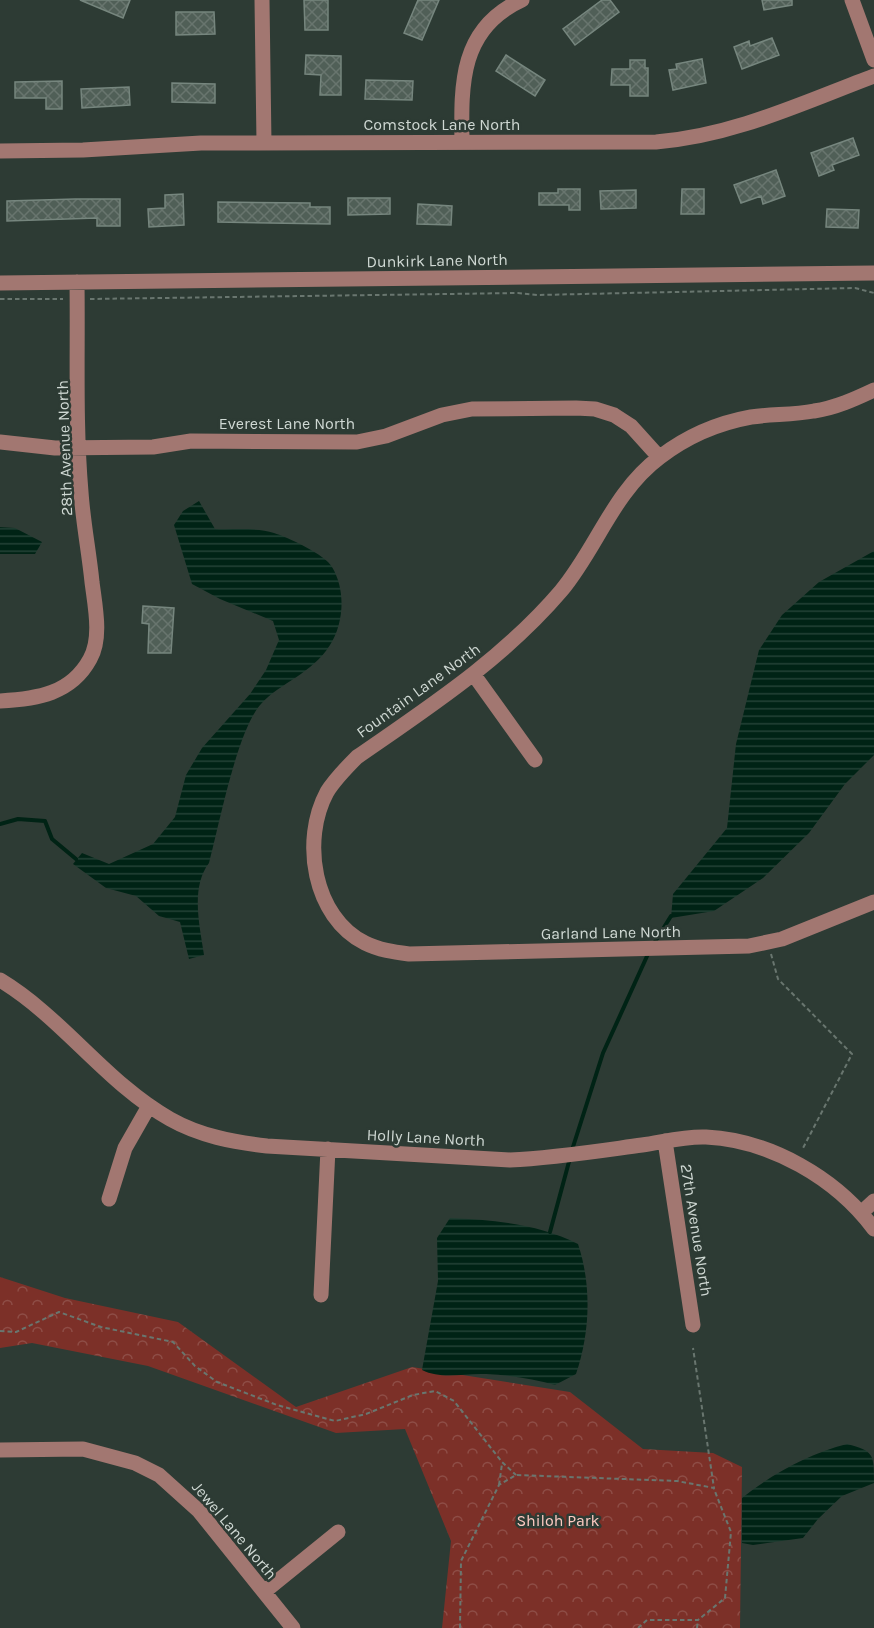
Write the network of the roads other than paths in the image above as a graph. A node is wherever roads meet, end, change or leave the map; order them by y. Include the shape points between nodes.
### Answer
1 (262, 0) edge
2 (522, 0) edge
3 (852, 0) edge
4 (874, 60) edge
5 (874, 76) edge
6 (462, 142) junction
7 (264, 143) junction
8 (0, 151) edge
9 (874, 273) edge
10 (77, 282) junction
11 (0, 283) edge
12 (874, 390) edge
13 (0, 442) edge
14 (80, 448) junction
15 (659, 457) junction
16 (474, 675) junction
17 (0, 700) edge
18 (536, 760) dead end
19 (874, 902) edge
20 (346, 930) joint
21 (0, 980) edge
22 (149, 1106) junction
23 (665, 1141) junction
24 (328, 1149) junction
25 (109, 1199) dead end
26 (874, 1201) edge
27 (861, 1213) junction
28 (874, 1229) edge
29 (321, 1295) dead end
30 (693, 1325) dead end
31 (0, 1450) edge
32 (338, 1532) dead end
33 (264, 1592) junction
34 (292, 1628) edge

1 - 7 street
2 - 6 street via 493,19 468,56 461,99
3 - 4 street
5 - 6 street, Comstock Lane North via 748,124 687,139
6 - 7 street, Comstock Lane North
7 - 8 street, Comstock Lane North
9 - 10 street, Dunkirk Lane North
10 - 11 street, Dunkirk Lane North
10 - 14 street, 28th Avenue North
12 - 15 street, Fountain Lane North via 814,411 751,417 718,425
13 - 14 street, Everest Lane North
14 - 15 street, Everest Lane North via 153,447 191,441 357,442 472,409 545,407 595,409 614,415 631,426
14 - 17 street, 28th Avenue North via 81,494 96,612 96,640 91,657 64,688 44,696
15 - 16 street, Fountain Lane North via 614,506 581,564 561,590
16 - 18 street
16 - 20 street, Fountain Lane North via 357,757 327,792 319,813 314,859 323,897
19 - 20 street, Garland Lane North via 782,939 715,948 409,954 365,943
21 - 22 street, Holly Lane North via 51,1016
22 - 24 street, Holly Lane North via 201,1133 234,1142
22 - 25 street via 125,1148
23 - 24 street, Holly Lane North via 543,1159 510,1160
23 - 27 street, Holly Lane North via 704,1137 751,1144 823,1179
23 - 30 street, 27th Avenue North
24 - 29 street
26 - 27 street
27 - 28 street, Holly Lane North
31 - 33 street, Jewel Lane North via 83,1449 135,1463 159,1475 199,1511
32 - 33 street
33 - 34 street, Jewel Lane North

